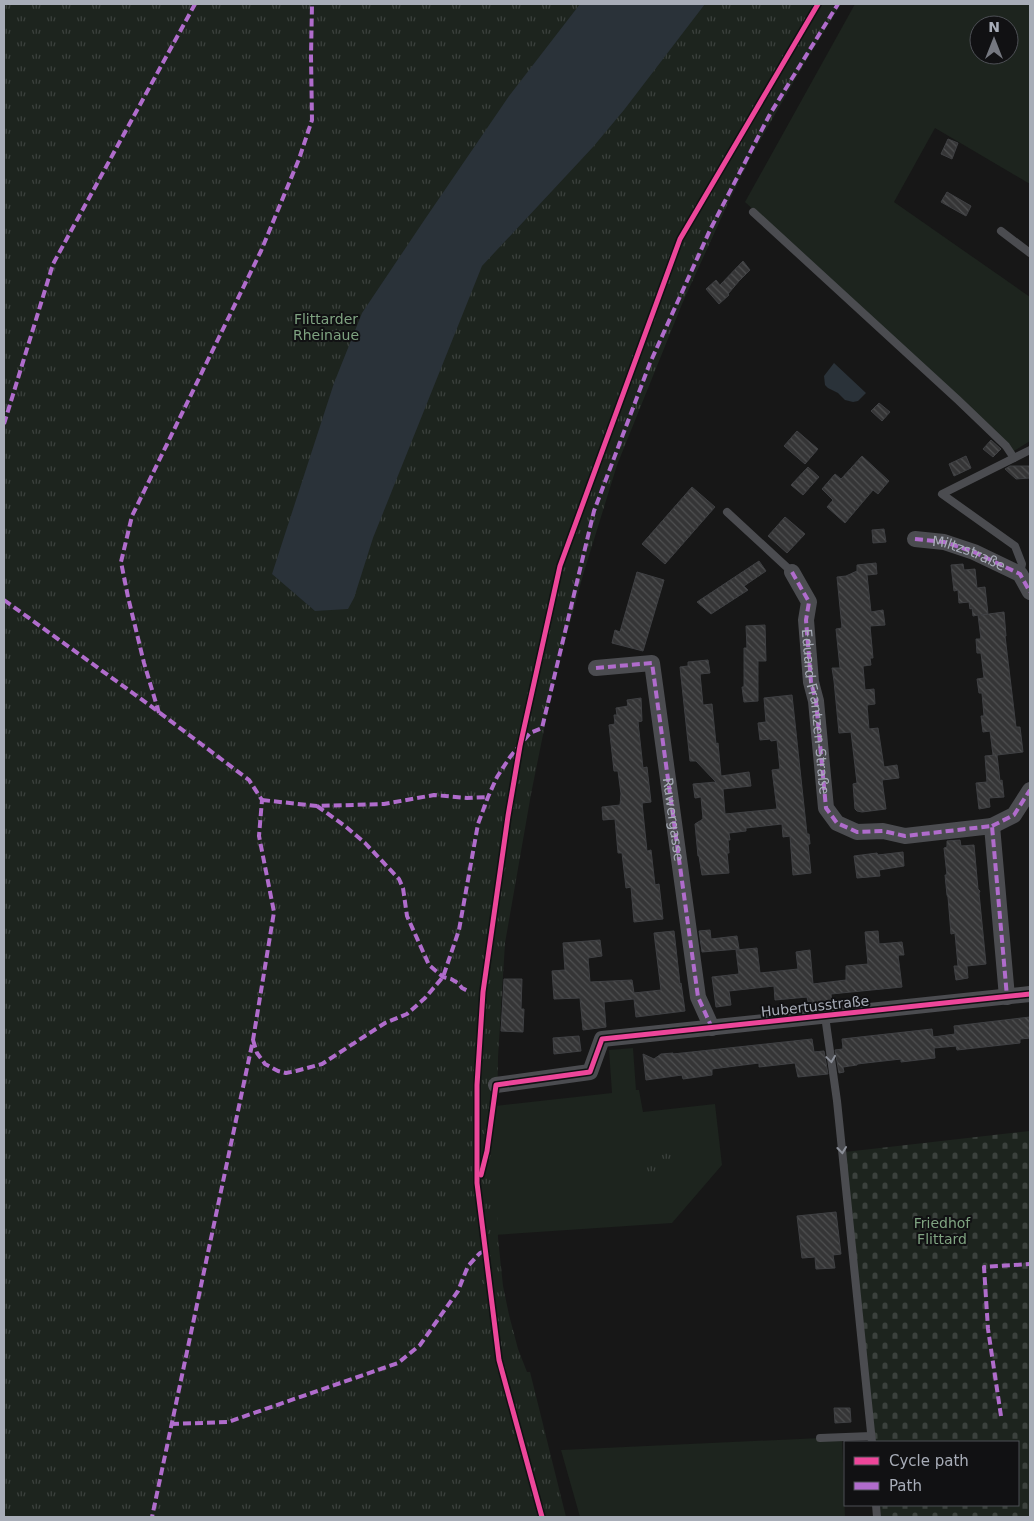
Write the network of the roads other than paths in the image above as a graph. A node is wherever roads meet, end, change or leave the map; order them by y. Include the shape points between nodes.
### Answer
1 (753, 212) dead end
2 (1001, 231) dead end
3 (1030, 253) edge
4 (1030, 450) edge
5 (1014, 458) junction
6 (727, 512) dead end
7 (915, 539) dead end
8 (792, 572) joint
9 (1020, 574) junction
10 (1030, 592) edge
11 (596, 668) dead end
12 (1030, 790) edge
13 (992, 826) junction
14 (1030, 994) edge
15 (1007, 997) junction
16 (825, 1016) junction
17 (712, 1028) junction
18 (496, 1085) dead end
19 (820, 1438) dead end
20 (871, 1439) edge

1 - 5 lane via 958,400 1006,446
2 - 3 lane
4 - 5 lane, Miltzstraße
5 - 9 lane, Miltzstraße via 942,494 1015,546 1022,564
6 - 8 lane
7 - 9 street, Miltzstraße via 944,542 974,552
8 - 13 street, Eduard-Frantzen-Straße via 809,602 806,620 811,682 816,701 826,808 837,823 857,832 882,831 905,836
9 - 10 street, Miltzstraße
11 - 17 street, Ruwergasse via 652,663 698,997
12 - 13 street via 1014,815
13 - 15 street
14 - 15 street, Hubertusstraße
15 - 16 street, Hubertusstraße
16 - 17 street, Hubertusstraße
16 -> 20 lane via 837,1101
17 - 18 street, Hubertusstraße via 602,1039 590,1072
19 - 20 lane

